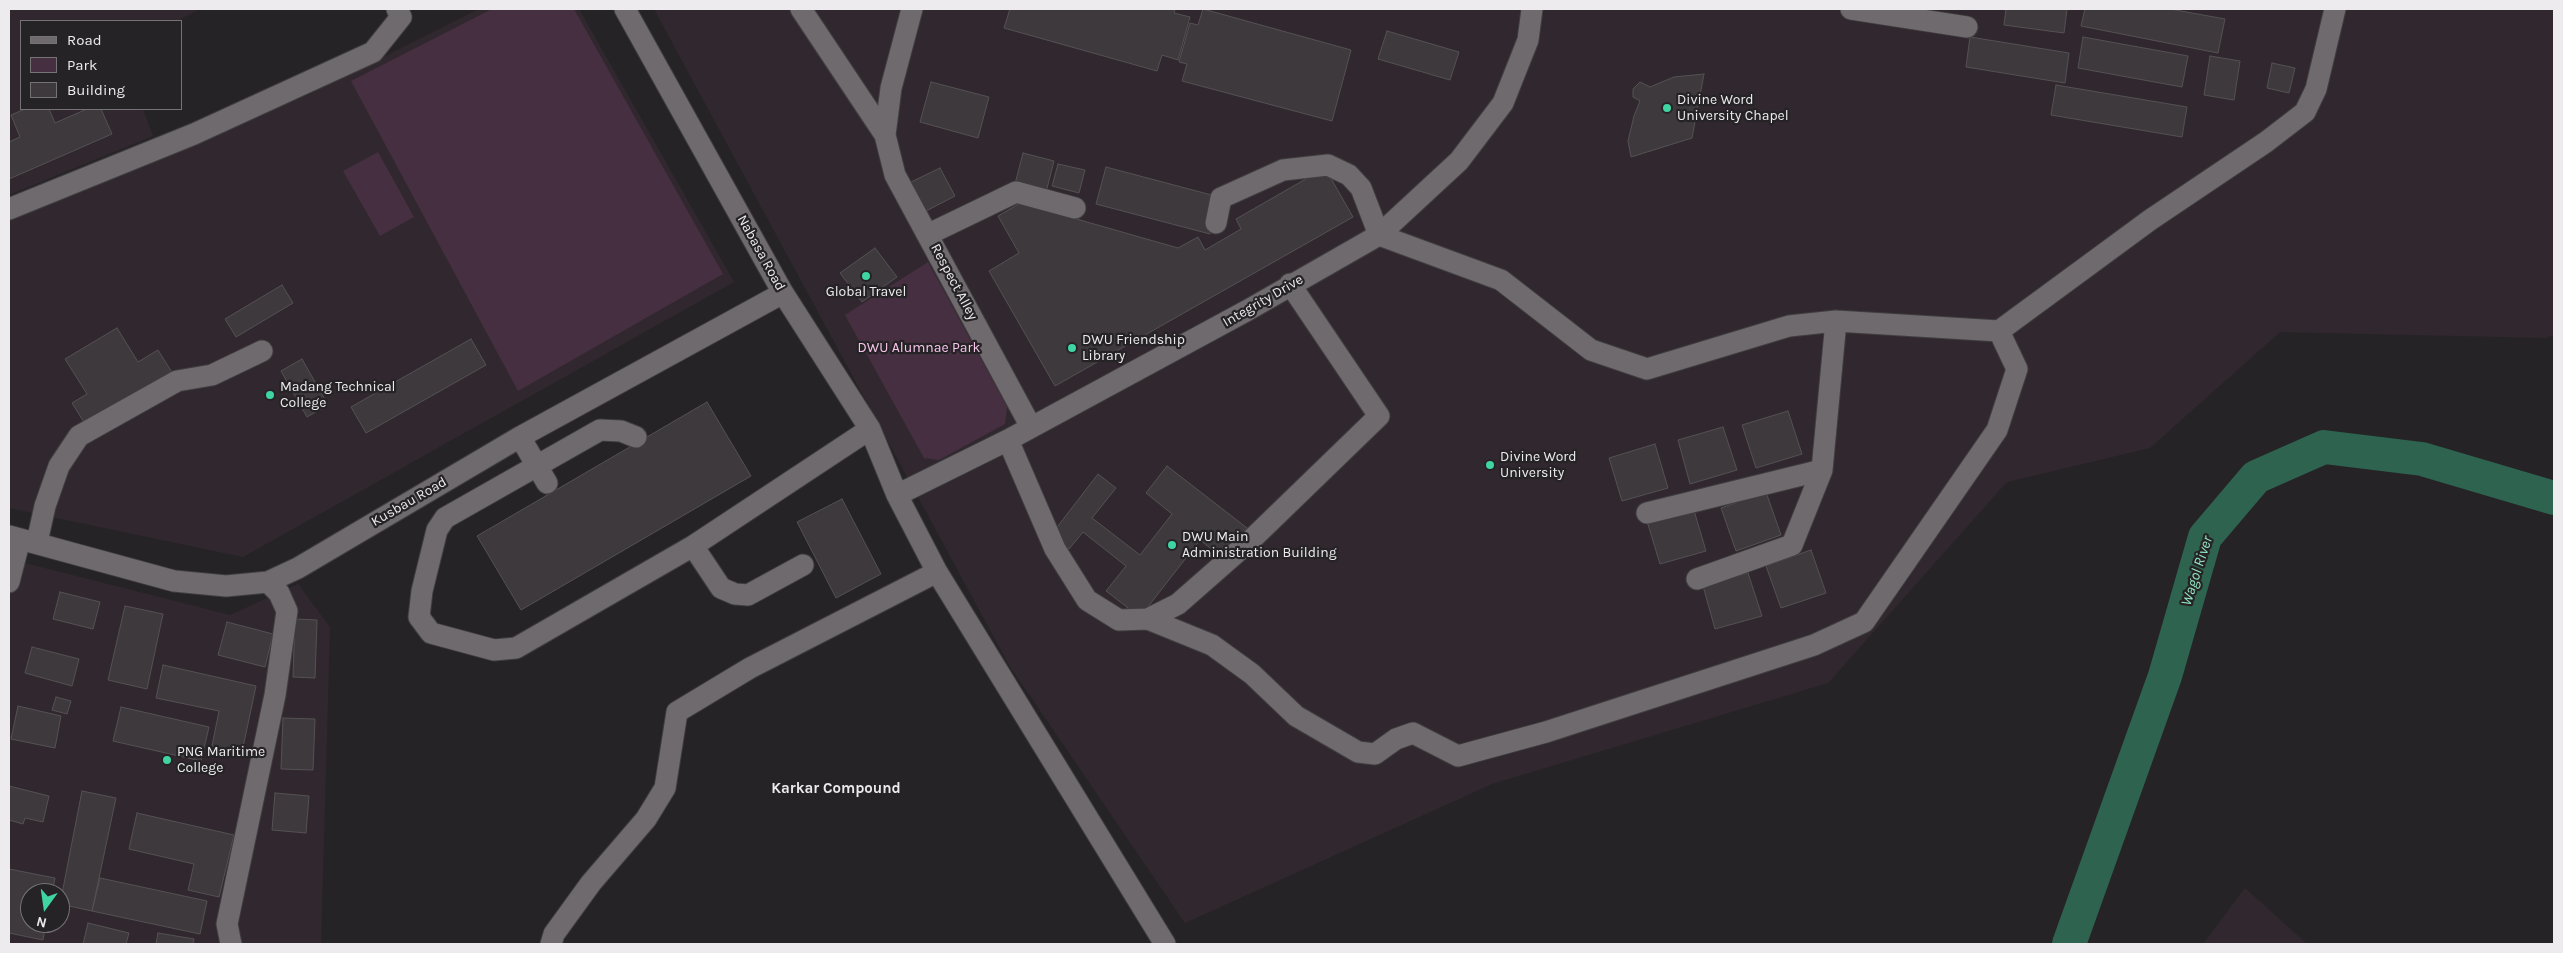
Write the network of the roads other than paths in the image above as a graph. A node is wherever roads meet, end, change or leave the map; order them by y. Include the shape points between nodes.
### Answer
1 (397, 9) edge
2 (625, 9) edge
3 (802, 9) edge
4 (912, 9) edge
5 (1532, 9) edge
6 (1851, 9) edge
7 (2335, 9) edge
8 (1967, 27) dead end
9 (885, 135) junction
10 (1075, 208) dead end
11 (9, 209) edge
12 (1216, 223) dead end
13 (929, 234) junction
14 (1379, 235) junction
15 (1290, 284) junction
16 (783, 293) junction
17 (1836, 321) junction
18 (1998, 331) junction
19 (262, 350) dead end
20 (1031, 427) junction
21 (870, 429) junction
22 (520, 437) junction
23 (636, 437) dead end
24 (1008, 440) junction
25 (1822, 470) junction
26 (542, 474) junction
27 (897, 495) junction
28 (1647, 513) dead end
29 (22, 539) edge
30 (693, 546) junction
31 (803, 565) dead end
32 (937, 572) junction
33 (1697, 580) dead end
34 (9, 582) edge
35 (268, 582) junction
36 (1148, 619) junction
37 (231, 944) edge
38 (551, 944) edge
39 (1165, 944) edge

1 - 11 street via 401,17 373,52 194,134
2 - 16 street, Nabasa Road
3 - 9 street
4 - 9 street via 891,88
5 - 14 street, Integrity Drive via 1528,40 1503,104 1459,161
6 - 8 street
7 - 18 street via 2316,89 2305,112
9 - 13 street, Respect Alley via 895,175
10 - 13 street via 1016,192
12 - 14 street via 1222,198 1283,170 1328,165 1349,175 1361,188
13 - 20 street, Respect Alley
14 - 15 street, Integrity Drive
14 - 17 street via 1501,280 1591,350 1647,369 1789,326
15 - 20 street, Integrity Drive
15 - 36 street via 1378,416 1252,539 1178,604
16 - 21 street, Nabasa Road
16 - 22 street, Kusbau Road
17 - 18 street
17 - 25 street
18 - 36 street via 2017,369 1997,430 1864,622 1814,645 1546,732 1458,756 1413,733 1396,739 1375,754 1358,752 1296,716 1252,674 1212,645
19 - 29 street via 212,375 177,381 79,436 59,466 45,506
20 - 24 street, Integrity Drive
21 - 27 street, Nabasa Road
21 - 30 street
22 - 26 street
22 - 35 street, Kusbau Road via 298,568
23 - 26 street via 621,431 600,430
24 - 27 street, Integrity Drive
24 - 36 street via 1054,549 1087,600 1118,620
25 - 28 street
25 - 33 street via 1792,545
26 - 30 street via 445,518 437,530 422,591 419,617 431,633 494,650 516,648
27 - 32 street, Nabasa Road
29 - 34 street
29 - 35 street, Kusbau Road via 174,581 226,586
30 - 31 street via 721,588 735,594 748,595
32 - 38 street via 750,668 677,712 665,788 646,819 570,912 554,934
32 - 39 street, Nabasa Road
35 - 37 street via 279,593 286,611 275,695 227,924

